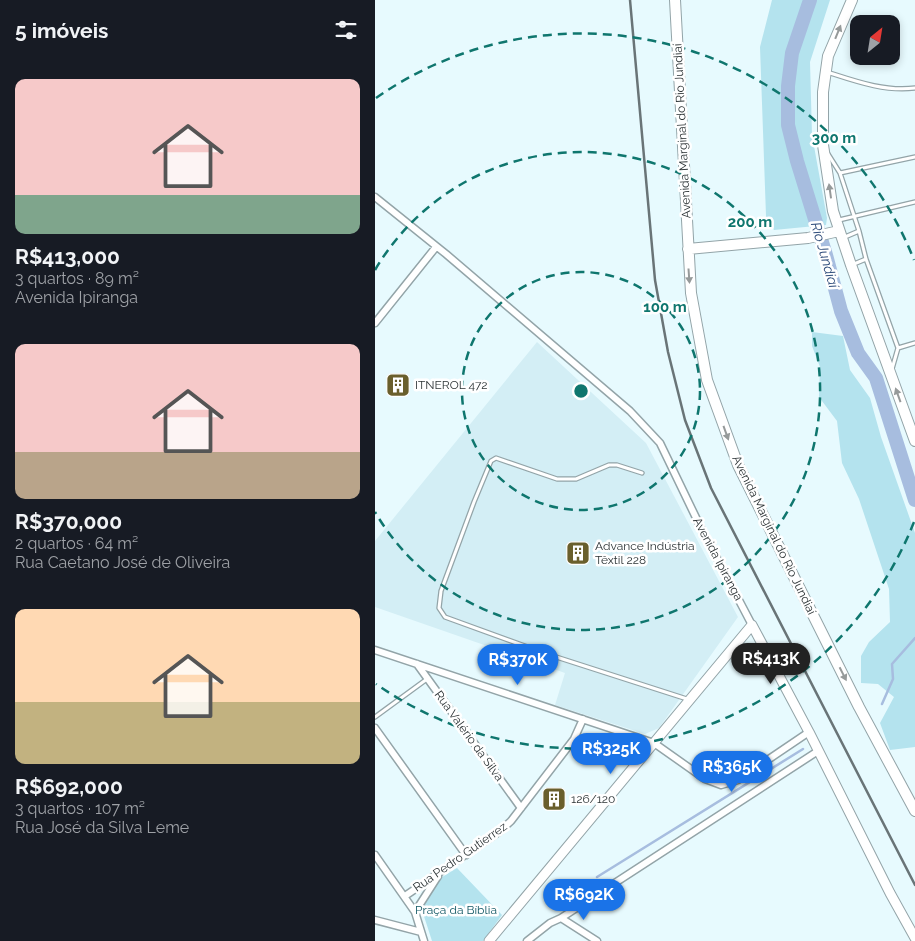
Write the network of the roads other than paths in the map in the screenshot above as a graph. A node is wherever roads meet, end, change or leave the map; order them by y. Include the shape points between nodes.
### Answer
1 (675, 0) edge
2 (853, 1) edge
3 (826, 72) junction
4 (915, 88) edge
5 (823, 145) junction
6 (915, 157) edge
7 (840, 173) junction
8 (377, 202) edge
9 (915, 202) edge
10 (855, 216) junction
11 (836, 221) junction
12 (859, 231) junction
13 (838, 234) junction
14 (436, 247) junction
15 (687, 249) junction
16 (866, 259) junction
17 (851, 265) junction
18 (375, 323) edge
19 (915, 343) edge
20 (898, 348) junction
21 (891, 374) junction
22 (915, 441) edge
23 (642, 472) dead end
24 (752, 624) junction
25 (375, 650) edge
26 (417, 664) junction
27 (428, 678) junction
28 (690, 700) junction
29 (375, 716) edge
30 (583, 719) junction
31 (375, 728) edge
32 (810, 734) junction
33 (654, 743) junction
34 (817, 749) junction
35 (521, 808) junction
36 (915, 812) edge
37 (375, 855) edge
38 (466, 855) junction
39 (440, 872) junction
40 (405, 896) junction
41 (415, 912) junction
42 (561, 918) junction
43 (375, 920) edge
44 (421, 932) junction
45 (915, 938) edge
46 (424, 941) edge
47 (489, 941) edge
48 (527, 941) edge
49 (597, 941) edge

1 - 15 main road, Avenida Marginal do Rio Jundiaí
3 -> 2 main road via 828,56
3 - 4 lane via 862,84
3 - 5 main road
5 - 7 lane
11 -> 5 main road
6 - 7 lane
7 - 10 lane
8 - 14 street, Avenida Ipiranga
9 - 10 lane
10 - 11 lane
10 - 12 lane
11 - 13 main road
12 - 13 lane
12 - 16 lane
13 - 15 main road
13 - 17 main road
14 - 18 street
14 - 24 street, Avenida Ipiranga via 630,411 660,443
15 -> 36 main road, Avenida Marginal do Rio Jundiaí via 691,293 707,380 738,465
16 - 17 lane
16 - 20 lane
17 - 21 main road
19 - 20 lane
20 - 21 lane
22 -> 21 main road
23 - 28 lane via 617,465 571,480 557,479 496,458 491,461 441,592 439,608 445,617
24 - 28 main road
24 - 32 main road, Avenida Ipiranga
25 - 26 street
26 - 27 street, Rua Valério da Silva
26 - 30 street
27 - 29 lane
27 - 35 street, Rua Valério da Silva
28 - 33 main road
30 - 33 street
30 - 35 street, Rua Pedro Gutierrez via 574,739
31 - 38 street
32 - 33 street via 738,780 721,785 705,779
32 - 34 main road, Avenida Ipiranga
33 - 47 main road
34 - 42 street
34 - 45 main road, Avenida Ipiranga
35 - 38 street, Rua Pedro Gutierrez via 499,831
37 - 40 street
38 - 39 street, Rua Pedro Gutierrez
39 - 40 street, Rua Pedro Gutierrez
39 - 41 street
40 - 41 street
41 - 44 street
42 - 48 street via 549,923
42 - 49 street
43 - 44 street
44 - 46 street

